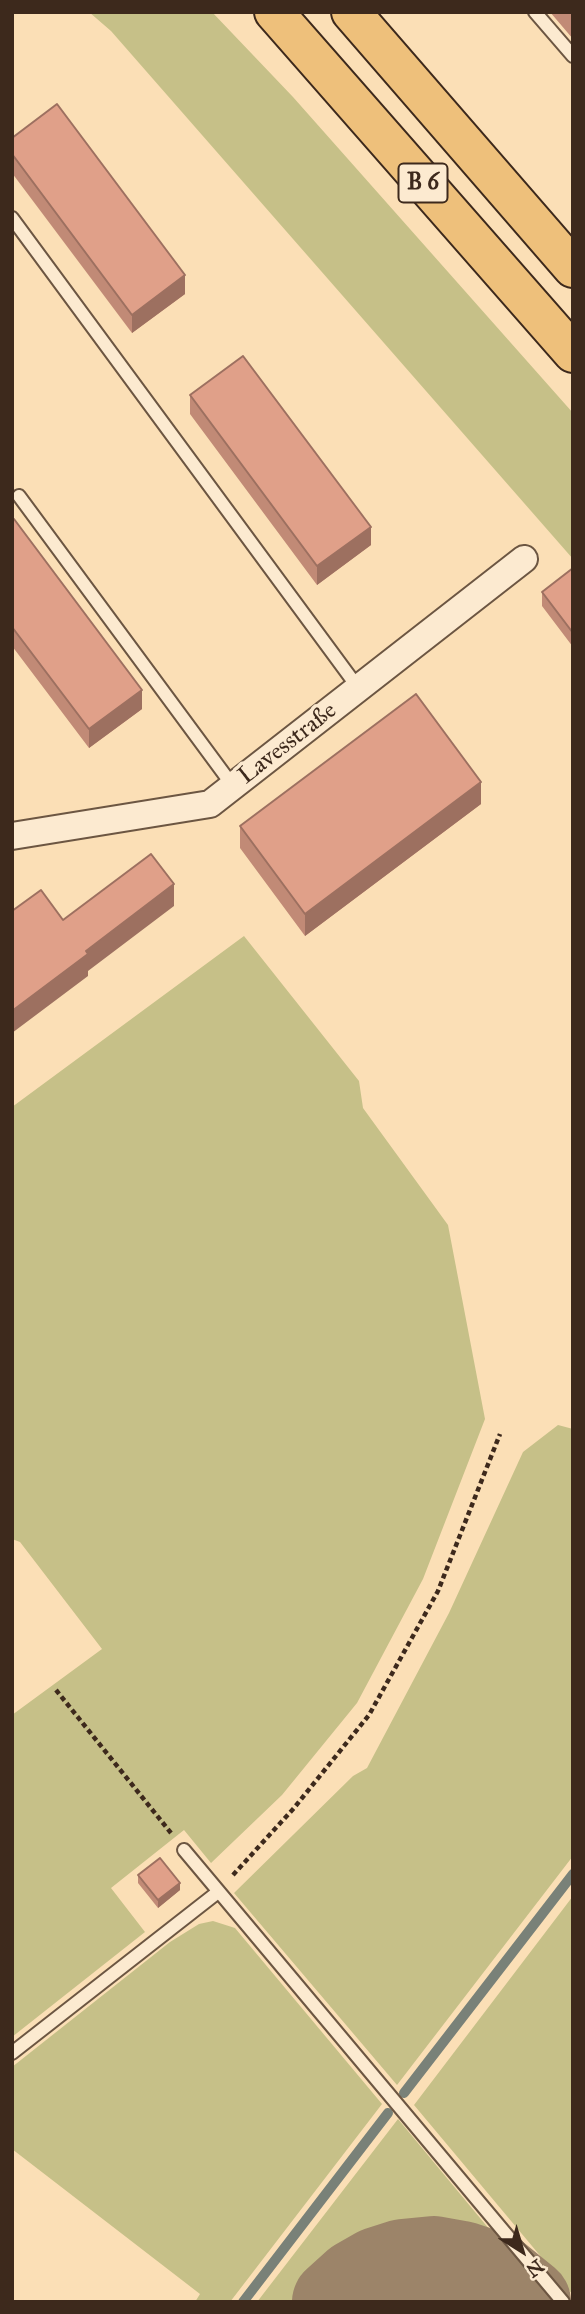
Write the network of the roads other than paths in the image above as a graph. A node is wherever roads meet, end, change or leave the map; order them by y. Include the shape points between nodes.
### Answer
1 (274, 12) edge
2 (351, 12) edge
3 (535, 12) edge
4 (573, 57) edge
5 (12, 218) edge
6 (573, 268) edge
7 (573, 353) edge
8 (19, 496) dead end
9 (524, 559) dead end
10 (359, 689) junction
11 (233, 786) junction
12 (12, 836) edge
13 (184, 1850) road end
14 (218, 1892) junction
15 (12, 2053) edge
16 (563, 2302) edge

1 - 7 main road, B 6
2 - 6 main road, B 6
3 - 4 lane
5 - 10 lane
8 - 11 lane
9 - 10 street, Lavesstraße
10 - 11 street, Lavesstraße
11 - 12 street, Lavesstraße via 210,804
13 - 14 lane
14 - 15 lane
14 - 16 lane

